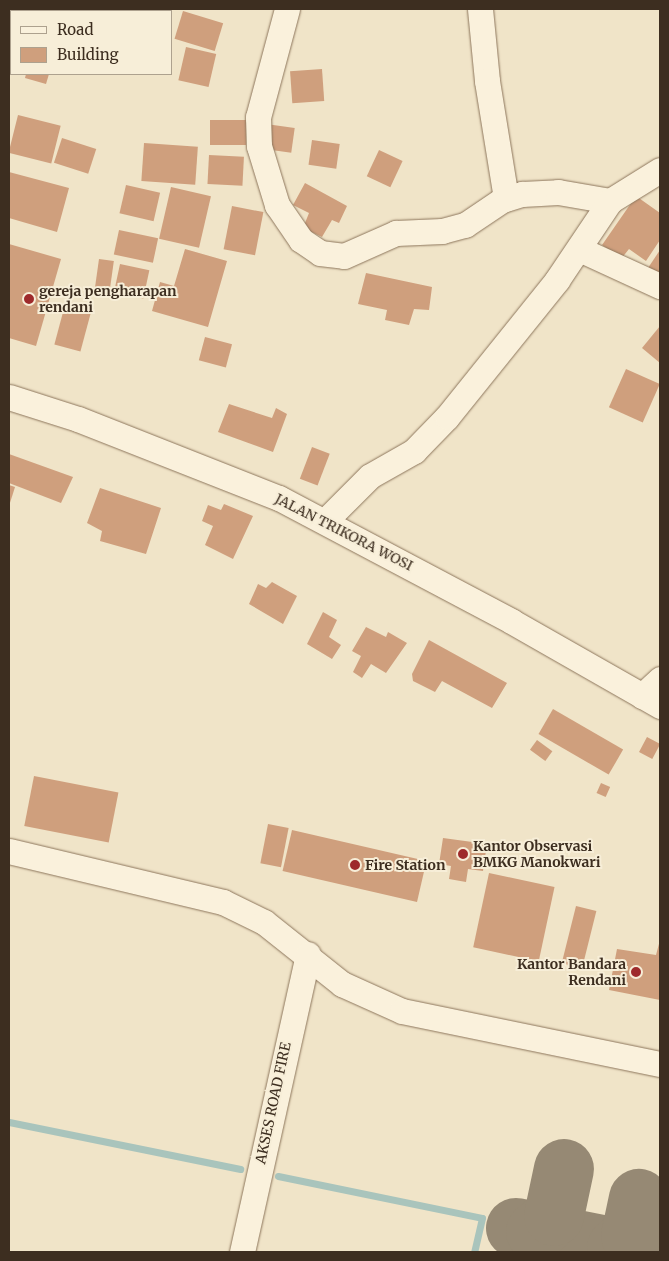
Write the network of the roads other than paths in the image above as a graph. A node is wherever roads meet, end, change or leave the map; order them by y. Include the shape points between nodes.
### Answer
1 (287, 9) edge
2 (480, 9) edge
3 (660, 170) edge
4 (506, 198) junction
5 (610, 201) junction
6 (579, 249) junction
7 (660, 286) edge
8 (9, 397) edge
9 (326, 520) junction
10 (660, 679) edge
11 (651, 701) edge
12 (9, 851) edge
13 (308, 954) junction
14 (660, 1064) edge
15 (242, 1252) edge

1 - 4 street via 265,88 257,133 269,186 301,240 320,253 344,256 396,233 442,231 465,225
2 - 4 street via 487,81
3 - 5 street
4 - 5 street via 541,191
5 - 6 street
6 - 7 street
6 - 9 street via 447,417 414,451 370,476
8 - 9 street, JALAN TRIKORA WOSI via 78,419 193,463
9 - 11 street, JALAN TRIKORA WOSI
10 - 11 street
12 - 13 street via 222,902 264,922
13 - 14 street via 342,984 402,1011
13 - 15 street, AKSES ROAD FIRE

